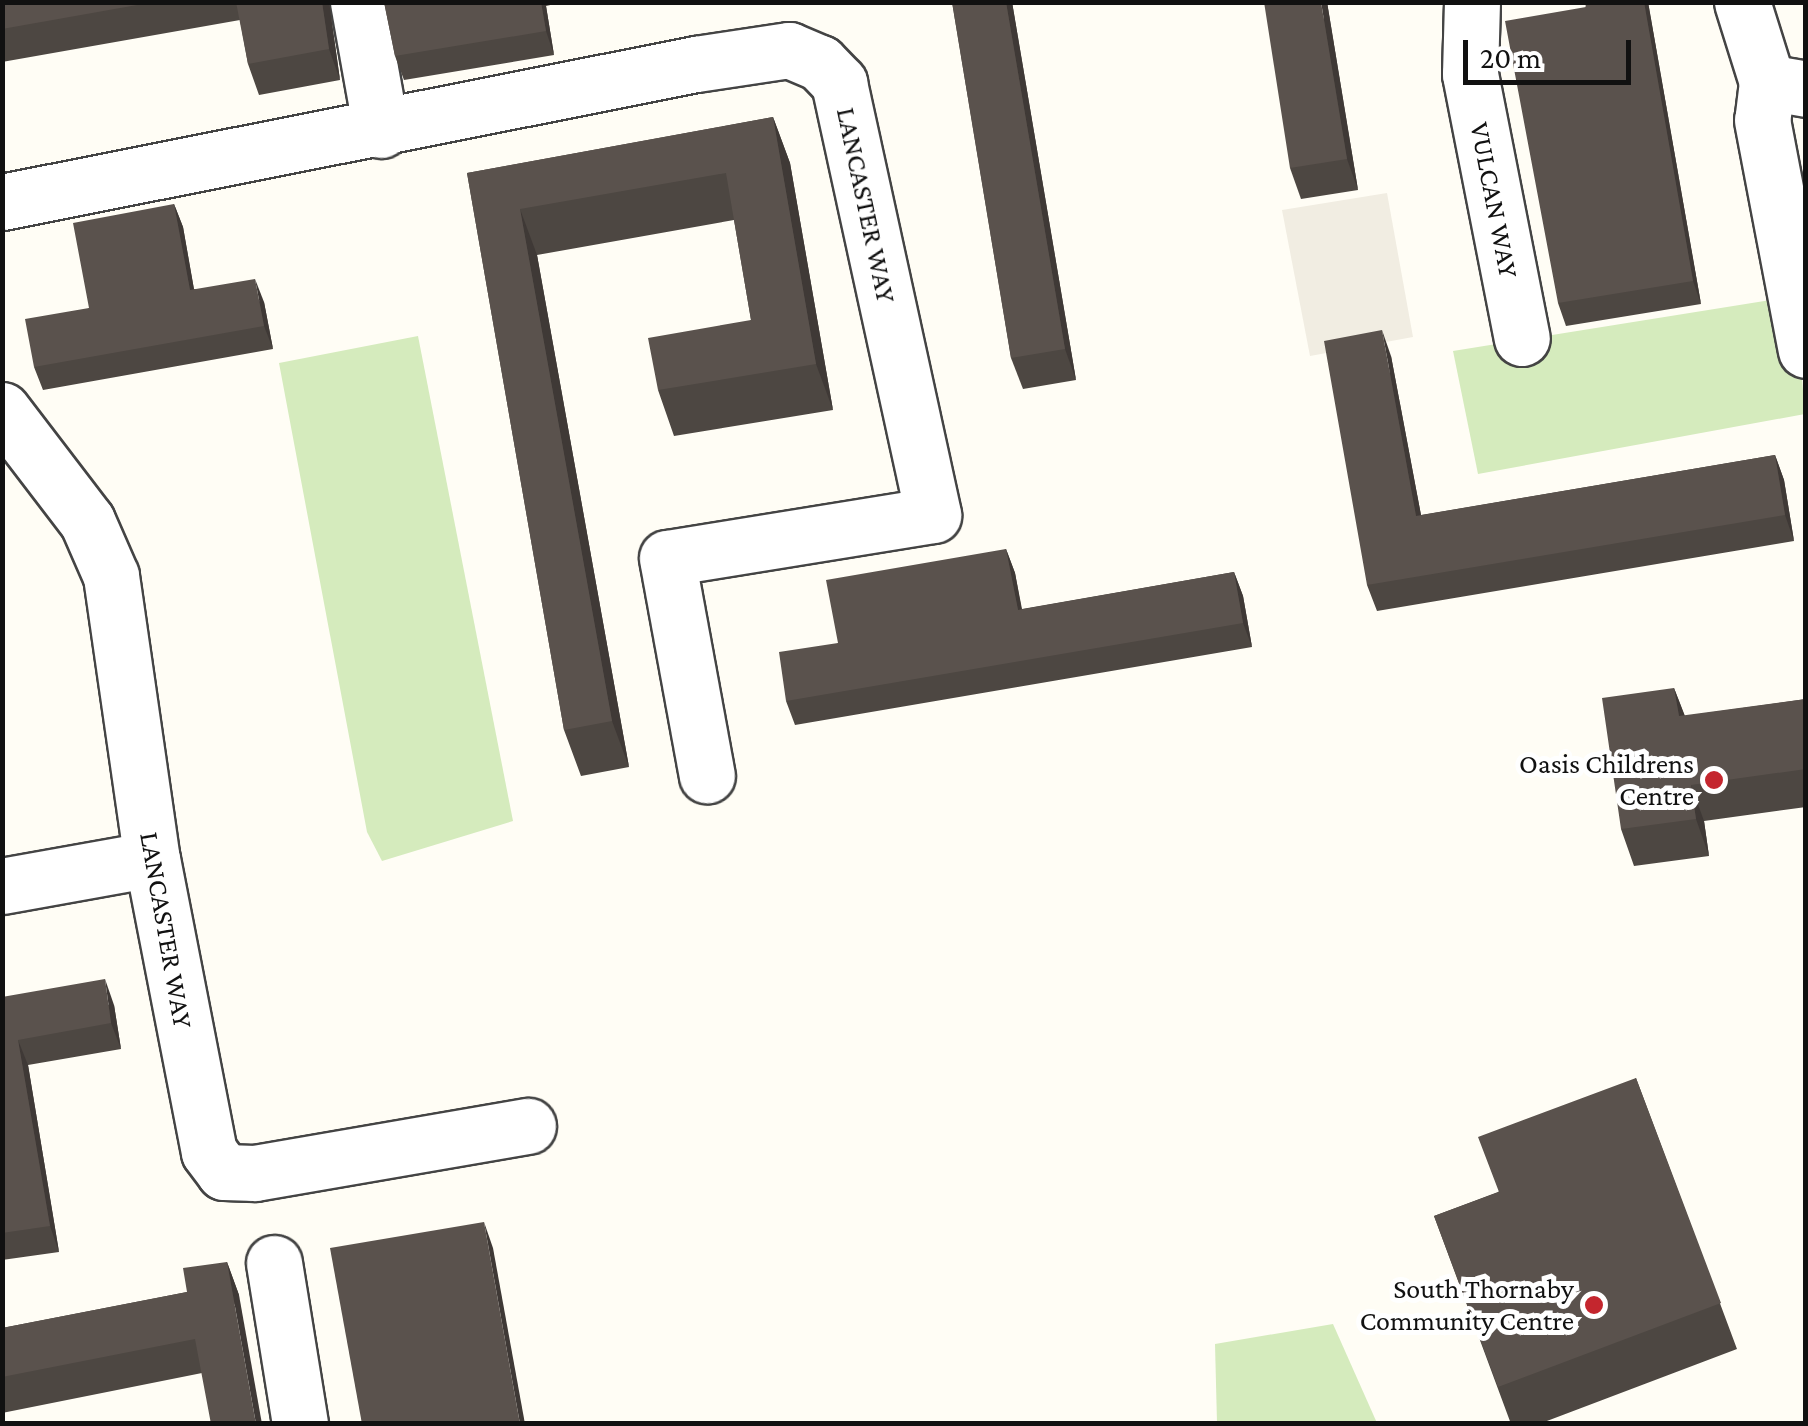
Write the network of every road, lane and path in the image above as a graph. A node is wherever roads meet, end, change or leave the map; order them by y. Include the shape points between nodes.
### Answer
1 (358, 2) edge
2 (1472, 2) edge
3 (1742, 2) edge
4 (1786, 86) edge
5 (382, 130) junction
6 (2, 202) edge
7 (1522, 338) dead end
8 (1806, 350) edge
9 (2, 410) edge
10 (707, 776) dead end
11 (152, 859) junction
12 (2, 886) edge
13 (528, 1126) dead end
14 (274, 1264) dead end
15 (300, 1424) edge

1 - 5 street
2 - 7 street, VULCAN WAY via 1470,74
3 - 4 street
4 - 8 street via 1762,120
5 - 6 street, LANCASTER WAY
5 - 10 street, LANCASTER WAY via 789,50 840,83 933,515 667,558
9 - 11 street, LANCASTER WAY via 87,521 111,576
11 - 12 street
11 - 13 street, LANCASTER WAY via 209,1152 224,1172
14 - 15 street

